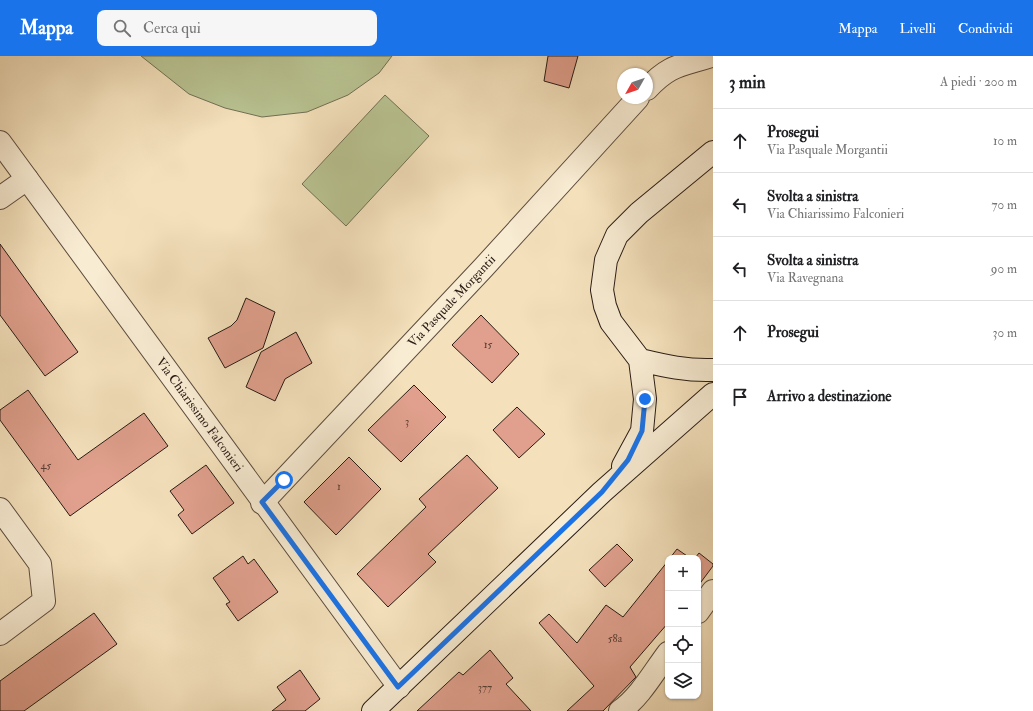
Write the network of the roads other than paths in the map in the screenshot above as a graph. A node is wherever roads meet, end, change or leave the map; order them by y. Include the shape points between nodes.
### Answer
1 (711, 56) edge
2 (653, 84) edge
3 (633, 104) edge
4 (0, 142) edge
5 (713, 152) edge
6 (27, 179) junction
7 (0, 198) edge
8 (640, 360) junction
9 (713, 370) edge
10 (713, 394) edge
11 (602, 492) junction
12 (262, 502) junction
13 (0, 509) edge
14 (713, 591) edge
15 (701, 608) edge
16 (0, 634) edge
17 (665, 657) edge
18 (398, 687) junction
19 (626, 709) edge
20 (373, 711) edge

1 - 2 street via 669,69
3 - 12 street, Via Pasquale Morgantii via 484,267
4 - 6 street, Via Chiarissimo Falconieri
5 - 8 street via 639,213 617,235 606,260 602,290 609,317
6 - 7 street
6 - 12 street, Via Chiarissimo Falconieri
8 - 9 street via 678,369
8 - 11 street via 645,399 642,431 628,460
10 - 11 street
11 - 18 street
12 - 18 street, Via Chiarissimo Falconieri
13 - 16 street via 40,564 44,601
14 - 15 street
17 - 19 street
18 - 20 street

